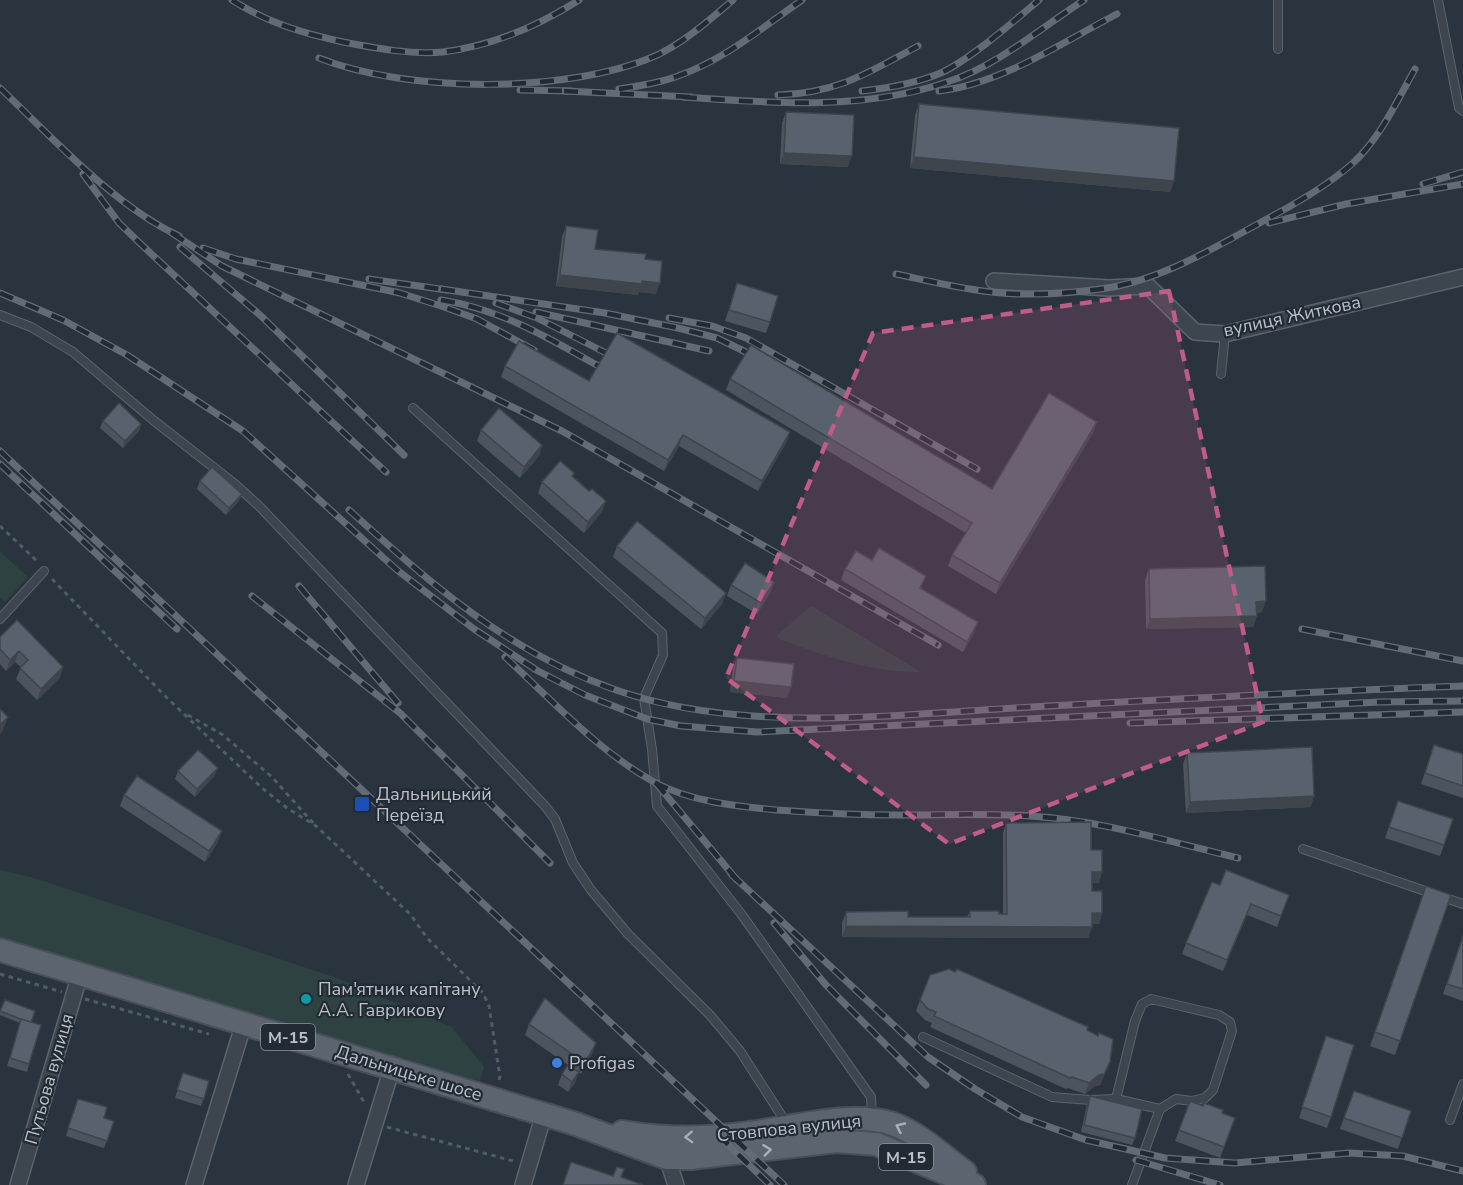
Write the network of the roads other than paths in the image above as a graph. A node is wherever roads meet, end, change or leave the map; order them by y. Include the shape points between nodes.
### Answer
1 (1278, 0) edge
2 (1438, 0) edge
3 (1278, 49) dead end
4 (1463, 111) edge
5 (1463, 277) edge
6 (994, 281) dead end
7 (0, 315) edge
8 (1225, 334) junction
9 (1221, 374) dead end
10 (414, 408) dead end
11 (44, 571) road end
12 (0, 619) edge
13 (1303, 849) dead end
14 (1463, 904) edge
15 (0, 950) edge
16 (80, 974) junction
17 (241, 1033) junction
18 (923, 1037) dead end
19 (392, 1068) junction
20 (1463, 1084) edge
21 (1116, 1098) junction
22 (1160, 1109) junction
23 (544, 1114) junction
24 (872, 1120) junction
25 (1450, 1120) dead end
26 (576, 1124) junction
27 (789, 1128) junction
28 (667, 1158) junction
29 (18, 1185) edge
30 (194, 1185) edge
31 (356, 1185) edge
32 (523, 1185) edge
33 (676, 1185) edge
34 (974, 1185) edge
35 (982, 1185) edge
36 (1132, 1185) edge

1 - 3 lane
2 - 4 lane via 1459,108
5 - 8 street, вулиця Житкова
6 - 8 street, вулиця Житкова via 1109,288 1148,285 1195,332
7 - 27 lane via 31,327 73,352 236,485 282,528 545,806 591,890 740,1051
8 - 9 lane
10 - 24 lane via 662,633 663,655 644,698 657,806 742,915 871,1097
11 - 12 lane
13 - 14 lane
15 - 16 main road, Дальницьке шосе / М-15
16 - 17 main road, Дальницьке шосе / М-15
16 - 29 street, Путьова вулиця
17 - 19 main road, Дальницьке шосе / М-15
17 - 30 street
18 - 21 lane via 1052,1096
19 - 23 main road, Дальницьке шосе / М-15
19 - 31 street
20 - 25 lane
21 - 22 lane
21 - 22 lane via 1142,1004 1151,999 1230,1022 1232,1031 1213,1090 1204,1098 1176,1099
22 - 36 lane
23 - 26 main road, Дальницьке шосе / М-15
23 - 32 street
24 - 27 main road, Стовпова вулиця / М-15 via 840,1120
35 -> 24 main road, Стовпова вулиця / М-15 via 906,1129
27 -> 26 main road, Стовпова вулиця / М-15 via 719,1136 652,1137
26 - 28 main road, М-15
28 - 33 street
28 -> 34 main road, Стовпова вулиця / М-15 via 836,1141 876,1144

